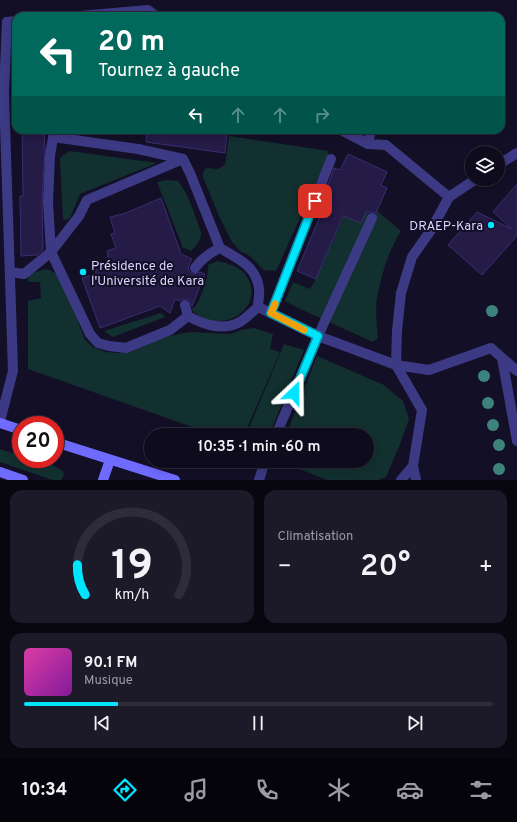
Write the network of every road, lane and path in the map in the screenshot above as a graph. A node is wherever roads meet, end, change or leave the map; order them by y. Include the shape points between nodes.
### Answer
1 (125, 12) edge
2 (151, 12) edge
3 (11, 21) edge
4 (349, 134) edge
5 (370, 134) edge
6 (368, 144) junction
7 (517, 153) edge
8 (183, 159) junction
9 (331, 159) dead end
10 (505, 161) edge
11 (465, 186) edge
12 (449, 196) junction
13 (372, 218) dead end
14 (220, 248) junction
15 (51, 252) junction
16 (195, 268) dead end
17 (10, 272) junction
18 (185, 304) dead end
19 (258, 307) junction
20 (271, 313) junction
21 (188, 316) junction
22 (318, 336) junction
23 (502, 358) junction
24 (396, 365) junction
25 (517, 371) edge
26 (0, 422) edge
27 (12, 427) edge
28 (279, 428) edge
29 (517, 441) edge
30 (64, 445) edge
31 (110, 460) junction
32 (413, 466) junction
33 (263, 468) edge
34 (0, 472) edge
35 (23, 480) edge
36 (103, 480) edge
37 (175, 480) edge
38 (259, 480) edge
39 (400, 480) edge
40 (416, 480) edge

1 - 2 street
3 - 17 street via 4,94
4 - 6 street
5 - 6 street
6 - 12 street via 386,145
7 - 10 street
8 - 14 street
8 - 15 street via 87,200 79,216
8 - 15 street via 138,149 53,137 48,202
9 - 20 street
11 - 12 street
12 - 24 street via 431,230 412,257 401,293
13 - 22 street
14 - 16 street via 200,260
14 - 19 street via 247,264 255,275 259,288
15 - 17 street via 24,274
15 - 21 street via 90,334 98,343 126,348 170,330
17 - 26 street via 13,371
18 - 21 street
19 - 20 street
19 - 21 street via 238,323 225,327 197,321
20 - 22 street
22 - 24 street
22 - 28 street
23 - 24 street via 491,348 429,370
23 - 25 street
23 - 29 street
24 - 32 street via 422,410
26 - 27 main road
30 - 31 main road
31 - 36 main road
31 - 37 main road
32 - 39 street
32 - 40 street
33 - 38 street
34 - 35 main road

